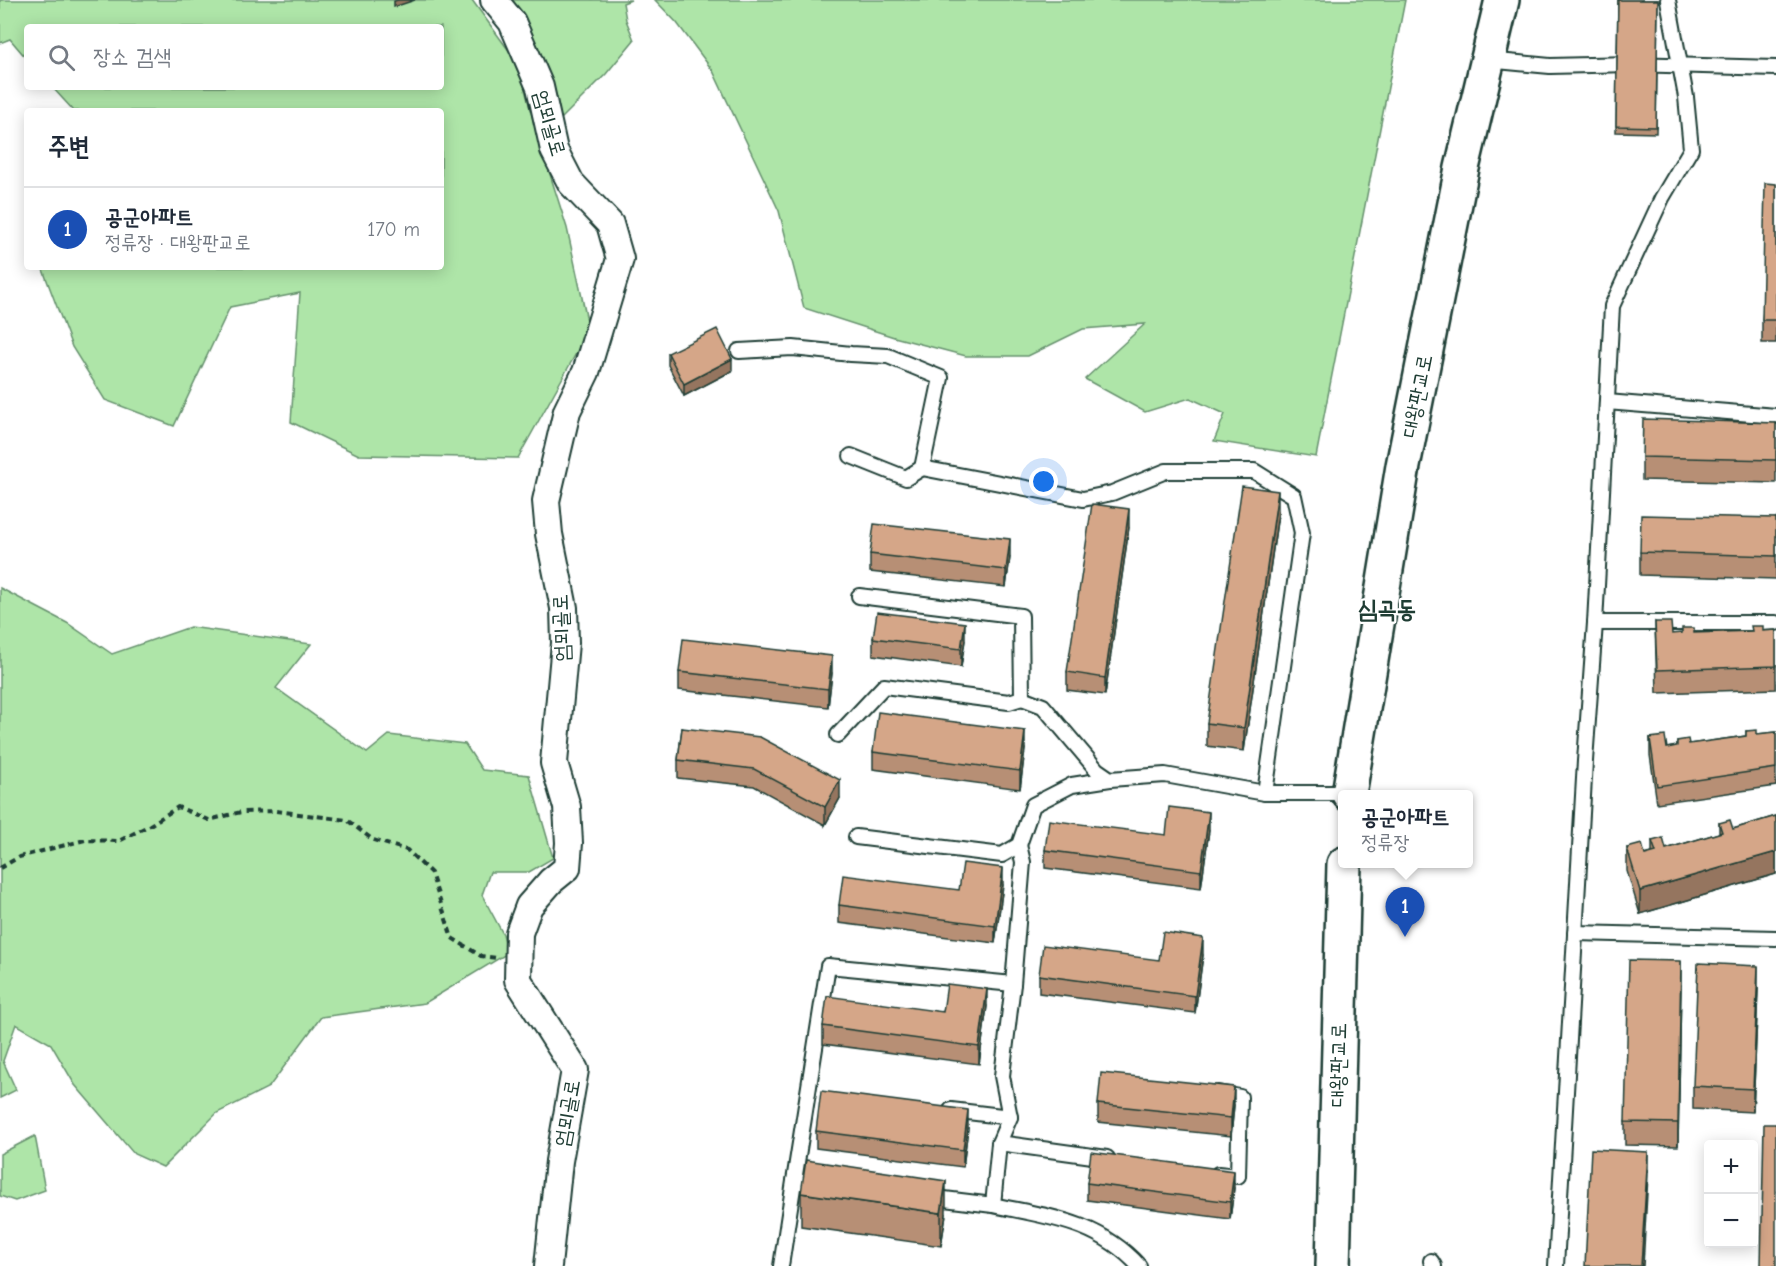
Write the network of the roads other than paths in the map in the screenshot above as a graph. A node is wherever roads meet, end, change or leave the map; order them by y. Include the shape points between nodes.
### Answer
1 (494, 0) edge
2 (1502, 0) edge
3 (1668, 0) edge
4 (1487, 60) junction
5 (1679, 65) junction
6 (1776, 68) edge
7 (740, 351) dead end
8 (1607, 402) junction
9 (1776, 416) edge
10 (851, 456) dead end
11 (922, 468) junction
12 (859, 596) dead end
13 (1595, 623) junction
14 (1776, 623) edge
15 (1022, 698) junction
16 (838, 735) dead end
17 (1110, 778) junction
18 (1350, 790) edge
19 (1265, 793) junction
20 (1338, 794) edge
21 (856, 837) dead end
22 (1019, 845) junction
23 (1344, 868) edge
24 (1575, 933) junction
25 (1776, 938) edge
26 (1013, 984) junction
27 (1207, 1092) edge
28 (939, 1109) edge
29 (1010, 1117) junction
30 (999, 1143) junction
31 (1124, 1160) edge
32 (1204, 1172) edge
33 (794, 1181) junction
34 (829, 1185) edge
35 (911, 1195) edge
36 (993, 1205) junction
37 (548, 1266) edge
38 (781, 1266) edge
39 (1139, 1266) edge
40 (1333, 1266) edge
41 (1556, 1266) edge

1 - 37 street, 엄뫼골로 via 512,22 540,87 554,150 571,183 610,224 620,259 586,372 567,411 546,501 564,608 565,643 554,763 567,807 569,843 567,868 529,906 519,933 518,980 575,1070 559,1161
2 - 4 main road, 대왕판교로
3 - 5 lane
4 - 5 lane via 1550,66
4 - 18 main road, 대왕판교로 via 1403,466
5 - 6 lane
5 - 8 lane via 1690,148 1612,306
7 - 11 lane via 793,348 888,356 940,378
8 - 9 lane
8 - 13 lane
10 - 11 lane via 906,478
11 - 19 lane via 1083,499 1112,493 1167,471 1254,471 1294,496 1302,533
12 - 15 lane via 1021,616
13 - 14 lane
13 - 24 lane
15 - 16 lane via 1009,702 884,686
15 - 17 lane via 1043,706 1097,770
17 - 19 lane via 1165,775
17 - 22 lane via 1072,785 1033,805
19 - 20 lane
21 - 22 lane via 1002,855
22 - 26 lane via 1023,862
23 - 40 main road, 대왕판교로
24 - 25 lane
24 - 41 lane
26 - 29 lane via 1002,1076
26 - 33 lane via 828,966 815,1094
27 - 32 lane via 1240,1097 1238,1176
28 - 29 lane
29 - 30 lane
30 - 31 lane
30 - 36 lane
33 - 34 lane
33 - 38 lane
35 - 36 lane
36 - 39 lane via 1085,1227 1113,1242

